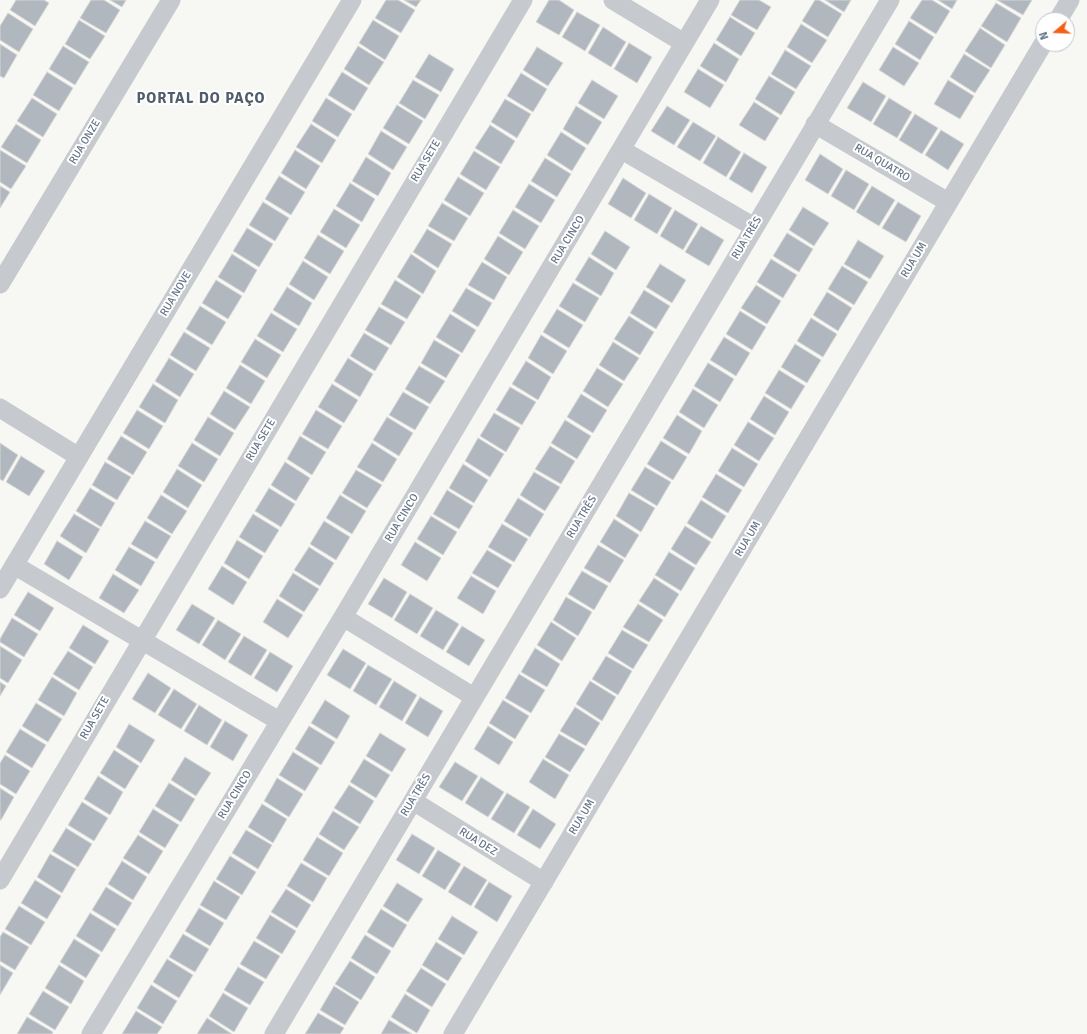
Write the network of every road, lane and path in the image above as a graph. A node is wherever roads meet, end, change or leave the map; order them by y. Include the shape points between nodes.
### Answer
1 (171, 0) edge
2 (352, 0) edge
3 (523, 0) edge
4 (613, 0) edge
5 (710, 0) edge
6 (890, 0) edge
7 (1070, 0) edge
8 (1063, 12) edge
9 (684, 43) junction
10 (1038, 52) edge
11 (815, 124) junction
12 (622, 150) junction
13 (948, 202) junction
14 (754, 227) junction
15 (0, 284) edge
16 (0, 408) edge
17 (79, 457) junction
18 (14, 565) junction
19 (0, 588) edge
20 (343, 616) junction
21 (142, 639) junction
22 (474, 697) junction
23 (279, 721) junction
24 (413, 801) junction
25 (0, 880) edge
26 (544, 882) junction
27 (91, 1034) edge
28 (274, 1034) edge
29 (453, 1034) edge

1 - 15 street, RUA ONZE
2 - 17 street, RUA NOVE
3 - 21 street, RUA SETE
4 - 9 street
5 - 9 street, RUA CINCO
6 - 11 street, RUA TRÊS
7 - 8 street
9 - 12 street, RUA CINCO
10 - 13 street, RUA UM
11 - 13 street, RUA QUATRO
11 - 14 street, RUA TRÊS
12 - 14 street
12 - 20 street, RUA CINCO
13 - 26 street, RUA UM
14 - 22 street, RUA TRÊS
16 - 17 street
17 - 18 street, RUA NOVE
18 - 19 street, RUA NOVE
18 - 21 street
20 - 22 street
20 - 23 street, RUA CINCO
21 - 23 street
21 - 25 street, RUA SETE
22 - 24 street, RUA TRÊS
23 - 27 street, RUA CINCO
24 - 26 street, RUA DEZ
24 - 28 street, RUA TRÊS
26 - 29 street, RUA UM

